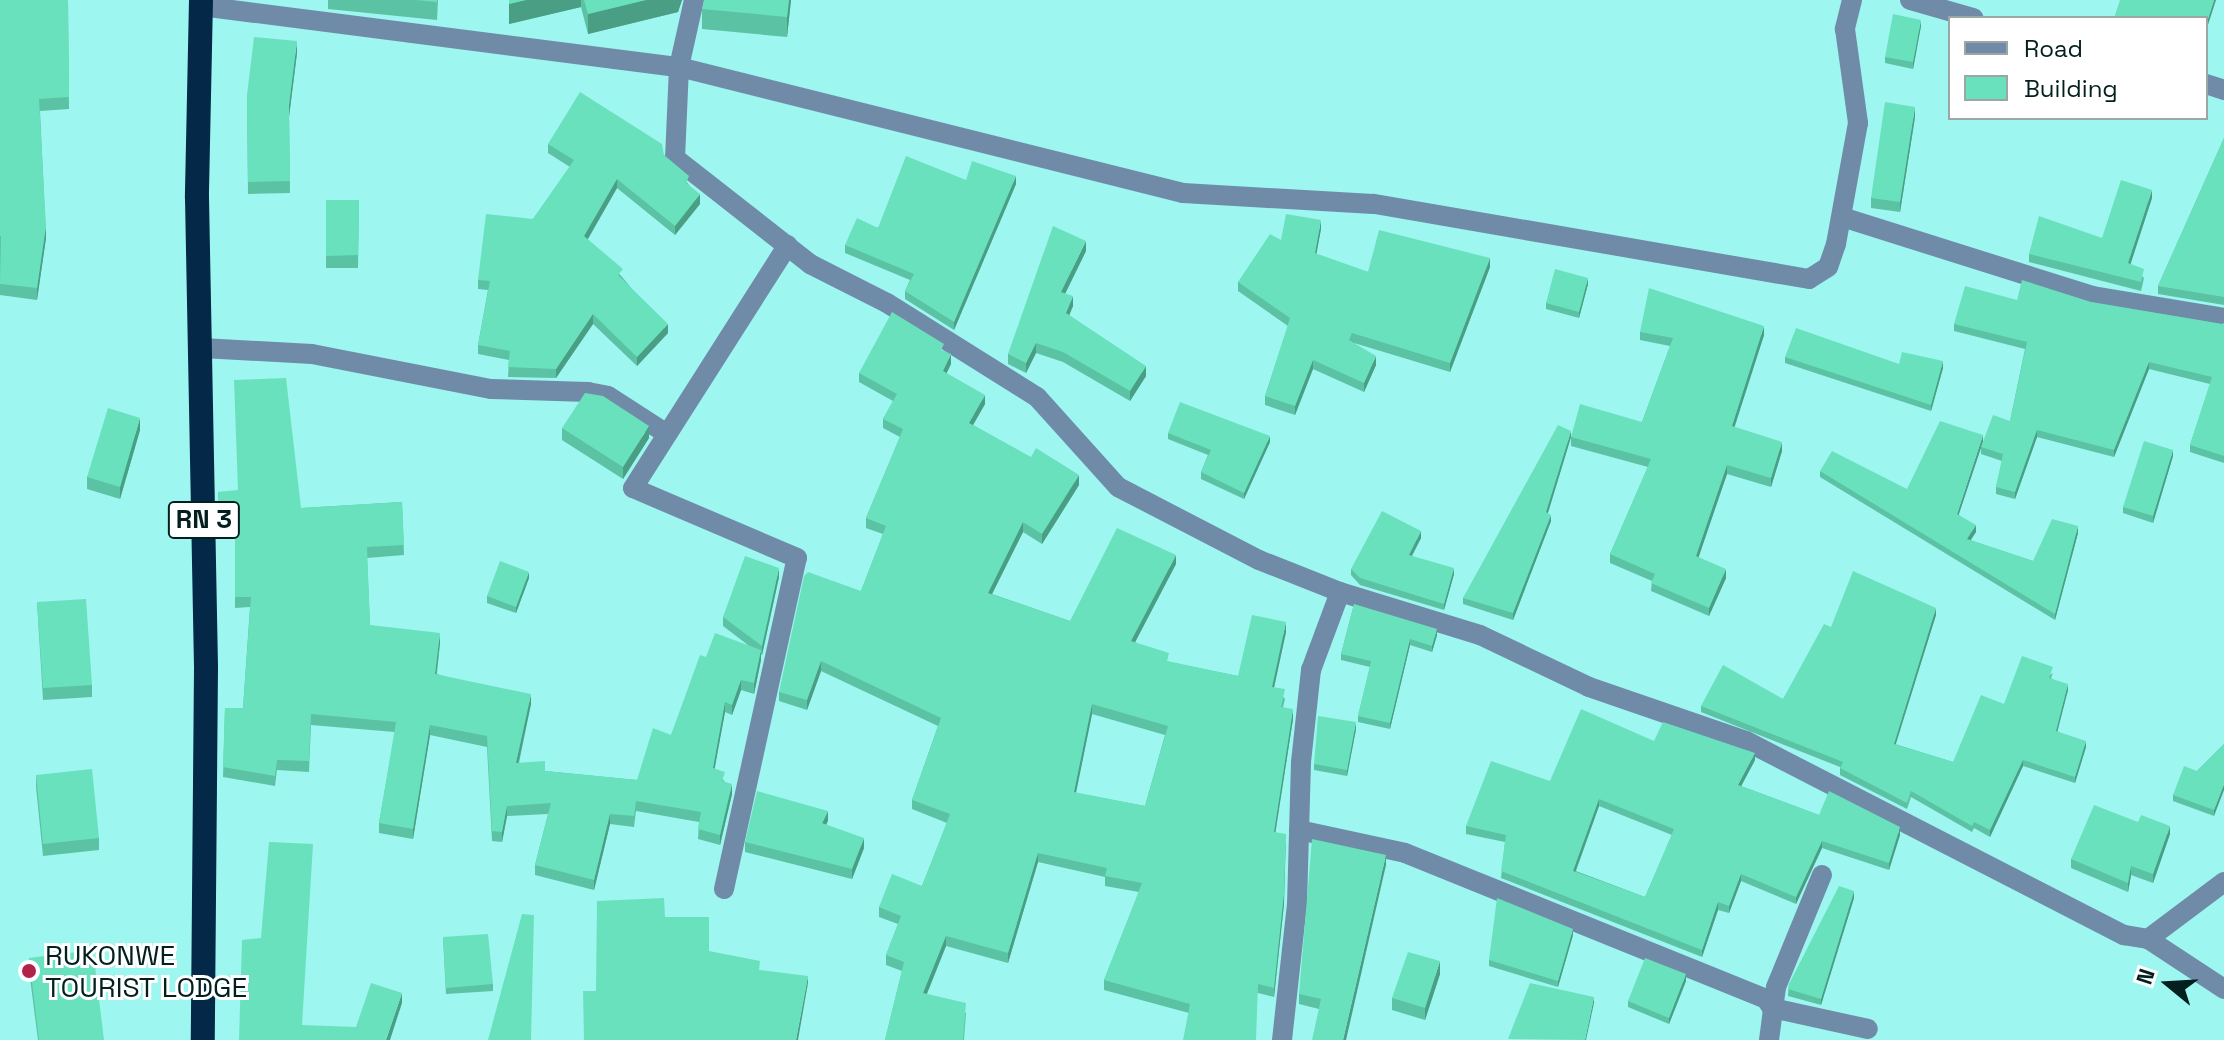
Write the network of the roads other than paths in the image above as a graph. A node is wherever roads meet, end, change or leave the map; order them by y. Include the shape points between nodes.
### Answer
1 (694, 0) edge
2 (1852, 0) edge
3 (1910, 0) edge
4 (201, 3) edge
5 (277, 7) edge
6 (1966, 16) edge
7 (679, 67) junction
8 (1842, 217) junction
9 (788, 245) junction
10 (2224, 318) edge
11 (202, 348) junction
12 (667, 434) junction
13 (1340, 592) junction
14 (1299, 830) junction
15 (1822, 875) dead end
16 (2224, 882) edge
17 (724, 889) dead end
18 (2148, 939) junction
19 (2224, 989) edge
20 (1772, 1008) junction
21 (1868, 1029) dead end
22 (203, 1040) edge
23 (1282, 1040) edge
24 (1769, 1040) edge

1 - 7 street
2 - 8 street via 1845,29 1858,123
3 - 6 street
4 - 5 street
4 - 11 highway, RN 3 via 197,198
5 - 7 street
7 - 8 street via 1183,193 1373,204 1794,280 1809,279 1828,267
7 - 9 street via 675,158
8 - 10 street via 2093,296
9 - 12 street
9 - 13 street via 810,264 887,303 1037,397 1118,487 1222,543
11 - 12 street via 312,354 491,389 588,392 608,396
11 - 22 highway, RN 3
12 - 17 street via 633,488 797,558
13 - 14 street via 1311,670
13 - 18 street via 1480,635 1589,687 1746,741 2124,935
14 - 20 street via 1405,853 1766,999
14 - 23 street via 1297,905
15 - 20 street
16 - 18 street
18 - 19 street
20 - 21 street
20 - 24 street

